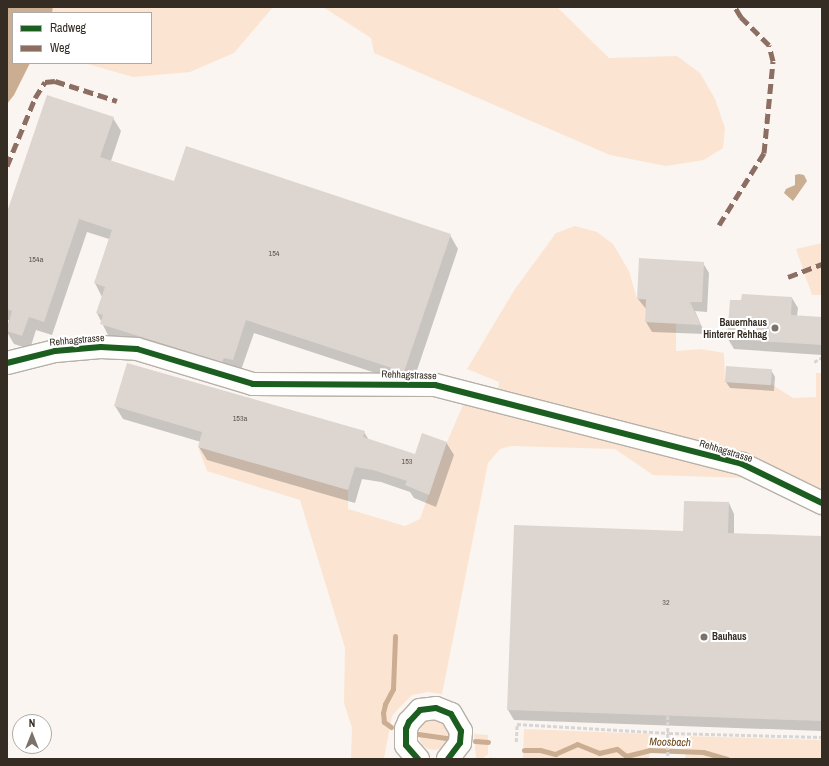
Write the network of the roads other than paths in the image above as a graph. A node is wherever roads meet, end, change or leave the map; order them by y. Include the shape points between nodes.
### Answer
1 (7, 363) edge
2 (822, 503) edge
3 (456, 756) edge
4 (418, 759) edge

1 - 2 street, Rehhagstrasse via 54,351 101,347 137,349 253,384 435,385 742,464
3 - 4 street via 461,731 456,720 444,710 428,708 414,715 406,729 406,745

